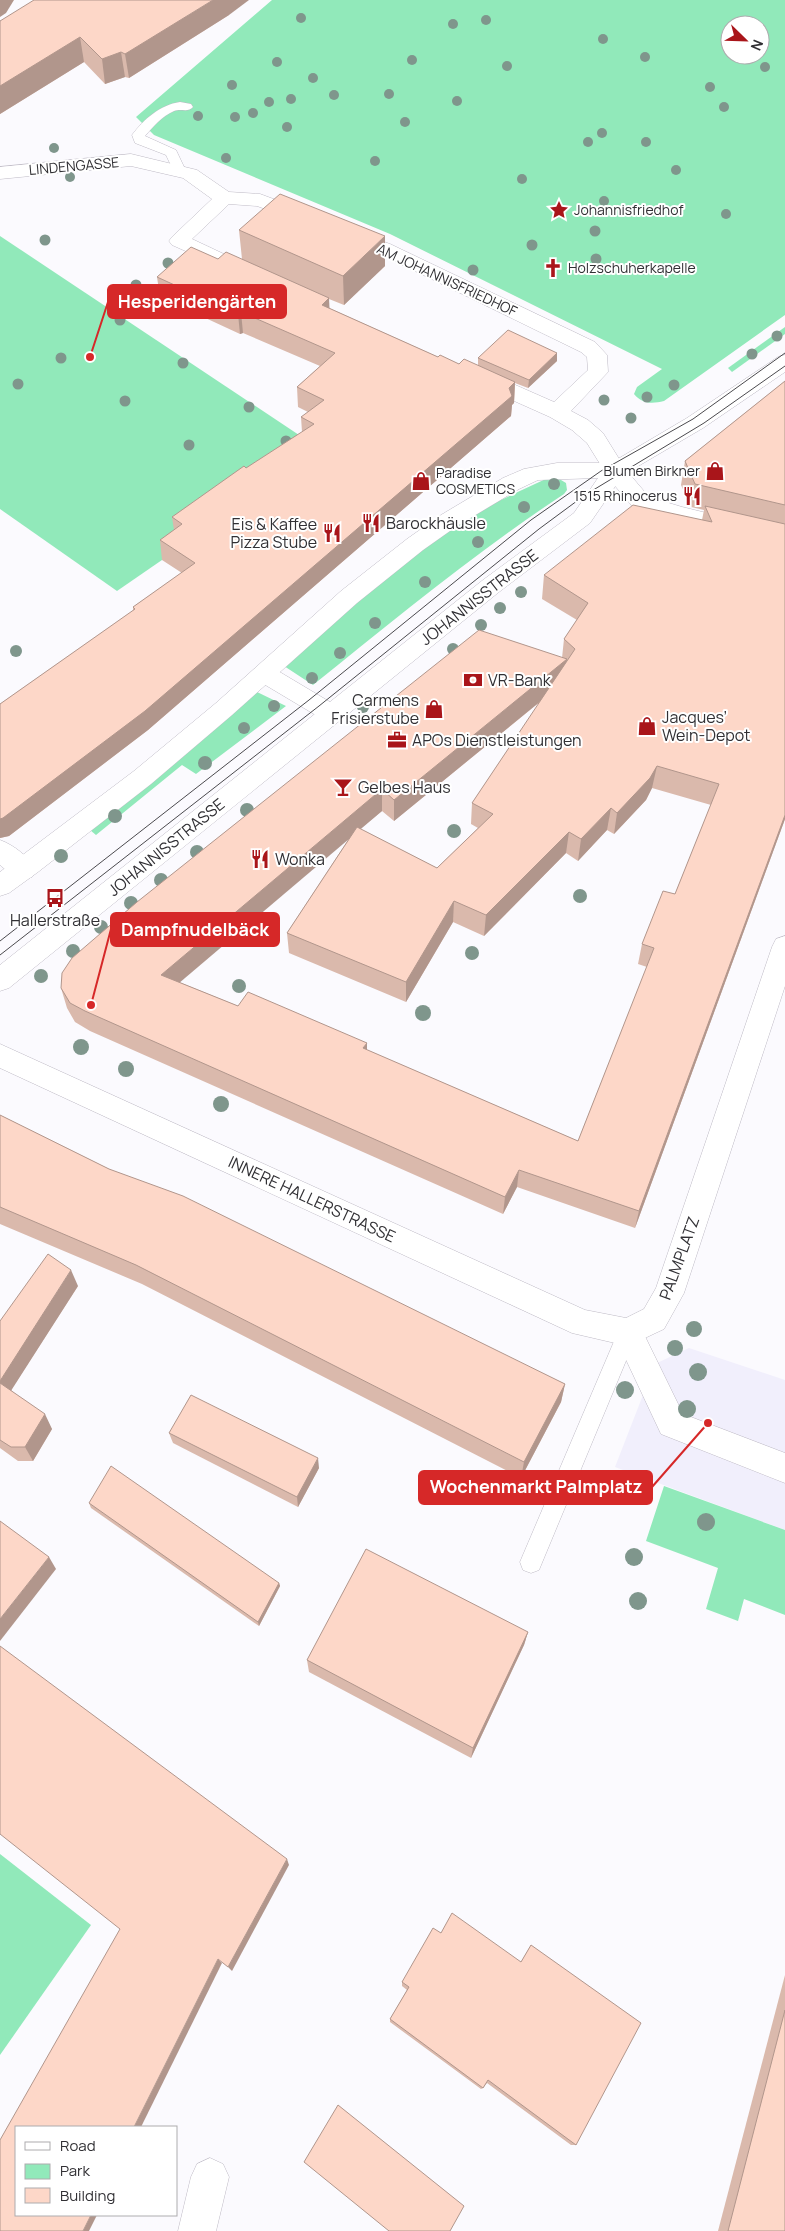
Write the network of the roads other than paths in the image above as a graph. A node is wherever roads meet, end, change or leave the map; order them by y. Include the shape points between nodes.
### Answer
1 (187, 108) dead end
2 (180, 171) junction
3 (0, 173) edge
4 (224, 198) junction
5 (270, 282) edge
6 (785, 362) edge
7 (468, 372) edge
8 (558, 412) junction
9 (615, 470) junction
10 (785, 540) edge
11 (265, 674) junction
12 (332, 714) junction
13 (0, 850) edge
14 (23, 870) junction
15 (0, 886) edge
16 (785, 947) edge
17 (0, 980) edge
18 (0, 1055) edge
19 (628, 1332) junction
20 (785, 1468) edge
21 (531, 1562) dead end
22 (210, 2177) dead end
23 (197, 2231) edge

1 - 2 lane via 179,105 170,107 138,135 140,140 170,153
2 - 3 street, LINDENGASSE via 131,160
2 - 4 street via 190,174
4 - 5 street via 180,242
4 - 8 street, AM JOHANNISFRIEDHOF via 260,200 383,248 588,347 597,355 598,372
6 - 9 street, JOHANNISSTRASSE via 695,423
7 - 8 street
8 - 9 street via 595,438
9 - 10 street via 641,502
9 - 11 street, JOHANNISSTRASSE via 539,472 476,504 398,557
9 - 12 street, JOHANNISSTRASSE via 582,518 524,560
11 - 12 street
11 - 14 street, JOHANNISSTRASSE via 134,784
12 - 17 street, JOHANNISSTRASSE
13 - 14 street
14 - 15 street, JOHANNISSTRASSE
16 - 19 street, PALMPLATZ via 669,1293 654,1319
18 - 19 street, INNERE HALLERSTRASSE via 582,1323
19 - 20 street via 672,1424
19 - 21 lane
22 - 23 street

